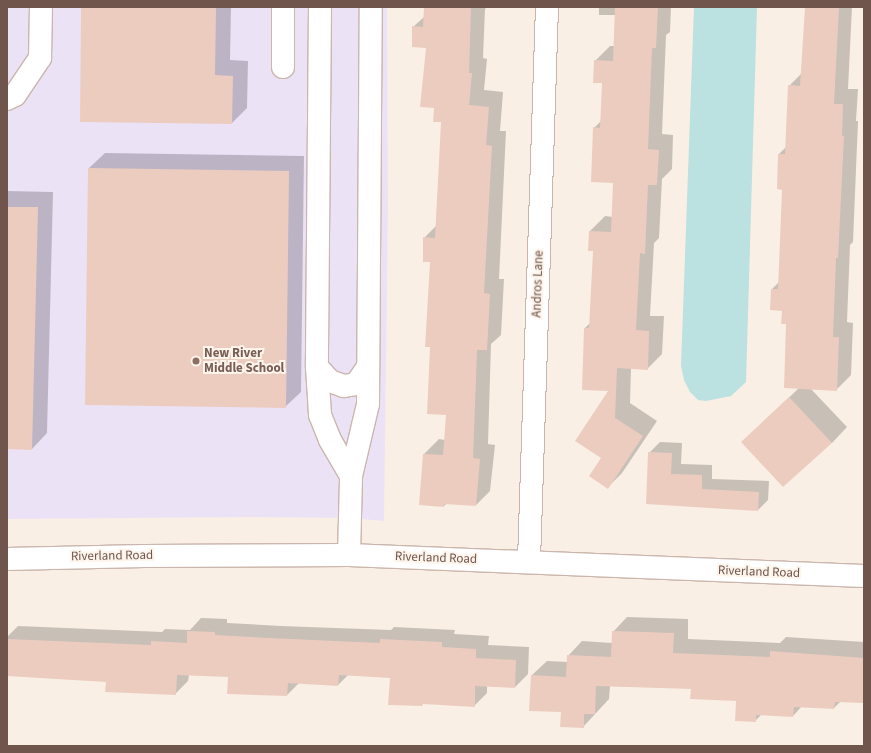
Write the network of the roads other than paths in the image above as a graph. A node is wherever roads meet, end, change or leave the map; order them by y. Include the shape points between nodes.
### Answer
1 (41, 7) edge
2 (283, 7) edge
3 (312, 7) edge
4 (320, 7) edge
5 (371, 7) edge
6 (548, 7) edge
7 (283, 67) dead end
8 (7, 99) edge
9 (317, 367) junction
10 (368, 367) junction
11 (351, 476) junction
12 (349, 555) junction
13 (7, 558) edge
14 (529, 561) junction
15 (864, 576) edge

1 - 8 street via 40,58 15,95
2 - 7 street
3 - 4 street
4 - 9 street
5 - 10 street
6 - 14 street, Andros Lane
9 - 10 street via 330,381 344,386 356,384
9 - 11 street via 320,415 330,440
10 - 11 street via 368,404
11 - 12 street
12 - 13 street, Riverland Road
12 - 14 street, Riverland Road
14 - 15 street, Riverland Road

